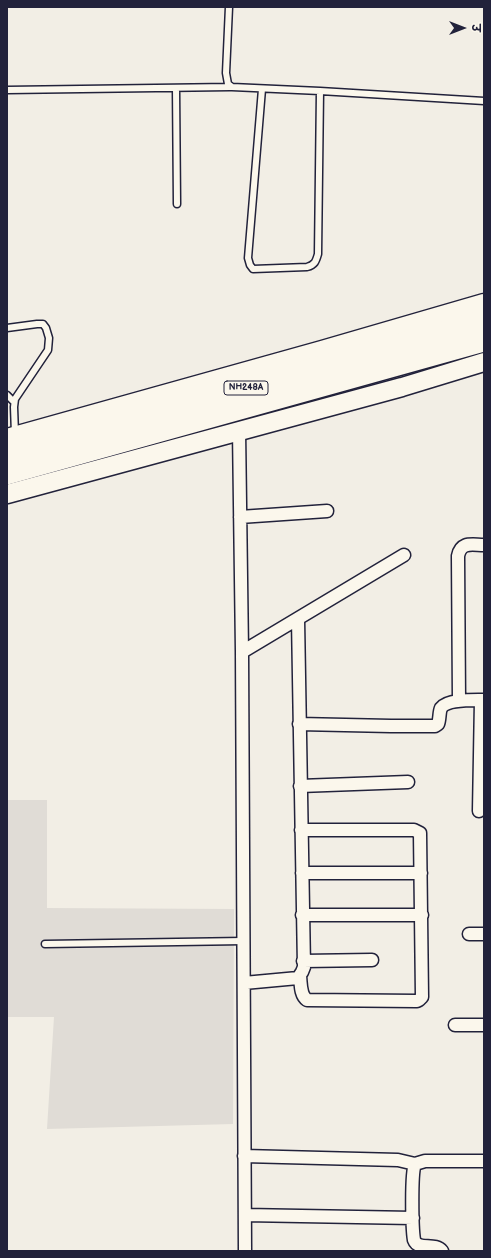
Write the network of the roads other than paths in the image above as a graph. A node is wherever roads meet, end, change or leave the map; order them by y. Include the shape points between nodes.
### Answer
1 (229, 7) edge
2 (230, 87) junction
3 (176, 88) junction
4 (262, 88) junction
5 (7, 90) edge
6 (320, 91) junction
7 (484, 100) edge
8 (177, 204) dead end
9 (484, 303) edge
10 (484, 320) edge
11 (7, 328) edge
12 (484, 341) edge
13 (484, 362) edge
14 (7, 395) edge
15 (14, 402) junction
16 (239, 430) junction
17 (10, 442) edge
18 (7, 474) edge
19 (7, 494) edge
20 (327, 511) dead end
21 (240, 517) junction
22 (484, 545) edge
23 (404, 555) dead end
24 (298, 619) junction
25 (242, 652) junction
26 (483, 700) edge
27 (458, 701) junction
28 (299, 724) junction
29 (408, 782) dead end
30 (300, 786) junction
31 (479, 811) dead end
32 (301, 830) junction
33 (302, 873) junction
34 (421, 873) junction
35 (302, 915) junction
36 (422, 915) junction
37 (469, 934) dead end
38 (484, 934) edge
39 (244, 941) junction
40 (45, 944) dead end
41 (372, 960) dead end
42 (303, 961) junction
43 (300, 976) junction
44 (244, 983) junction
45 (455, 1025) dead end
46 (484, 1025) edge
47 (244, 1156) junction
48 (484, 1161) edge
49 (415, 1164) junction
50 (245, 1215) junction
51 (413, 1218) junction
52 (245, 1251) edge
53 (442, 1251) edge

1 - 2 lane via 226,81
2 - 3 lane
2 - 4 lane
3 - 5 lane
3 - 8 lane
4 - 6 lane
4 - 6 lane via 248,258 253,269 307,266 316,260
6 - 7 lane
9 - 17 main road
10 - 17 highway, NH248A via 235,391
11 - 15 lane via 43,324 50,342 48,350
12 - 18 highway, NH248A
13 - 16 main road via 402,387
14 - 15 lane
15 - 17 lane
16 - 19 main road
16 - 21 street
20 - 21 street
21 - 25 street
22 - 27 street via 466,545 459,550 458,556
23 - 24 street
24 - 25 street
24 - 28 street
25 - 39 street
26 - 27 street
26 - 31 street
27 - 28 street via 443,706 438,724 435,726
28 - 30 street
29 - 30 street
30 - 32 street
32 - 33 street
32 - 34 street via 418,831 421,838
33 - 34 street
33 - 35 street
34 - 36 street
35 - 36 street
35 - 42 street
36 - 43 street via 422,999 307,1000 303,995
37 - 38 street
39 - 40 lane
39 - 44 street
41 - 42 street
42 - 43 street
43 - 44 street via 295,979
44 - 47 street
45 - 46 street
47 - 49 street via 398,1160
47 - 50 street
48 - 49 street via 425,1161
49 - 51 street
50 - 51 street
50 - 52 street
51 - 53 street via 415,1243 436,1247

